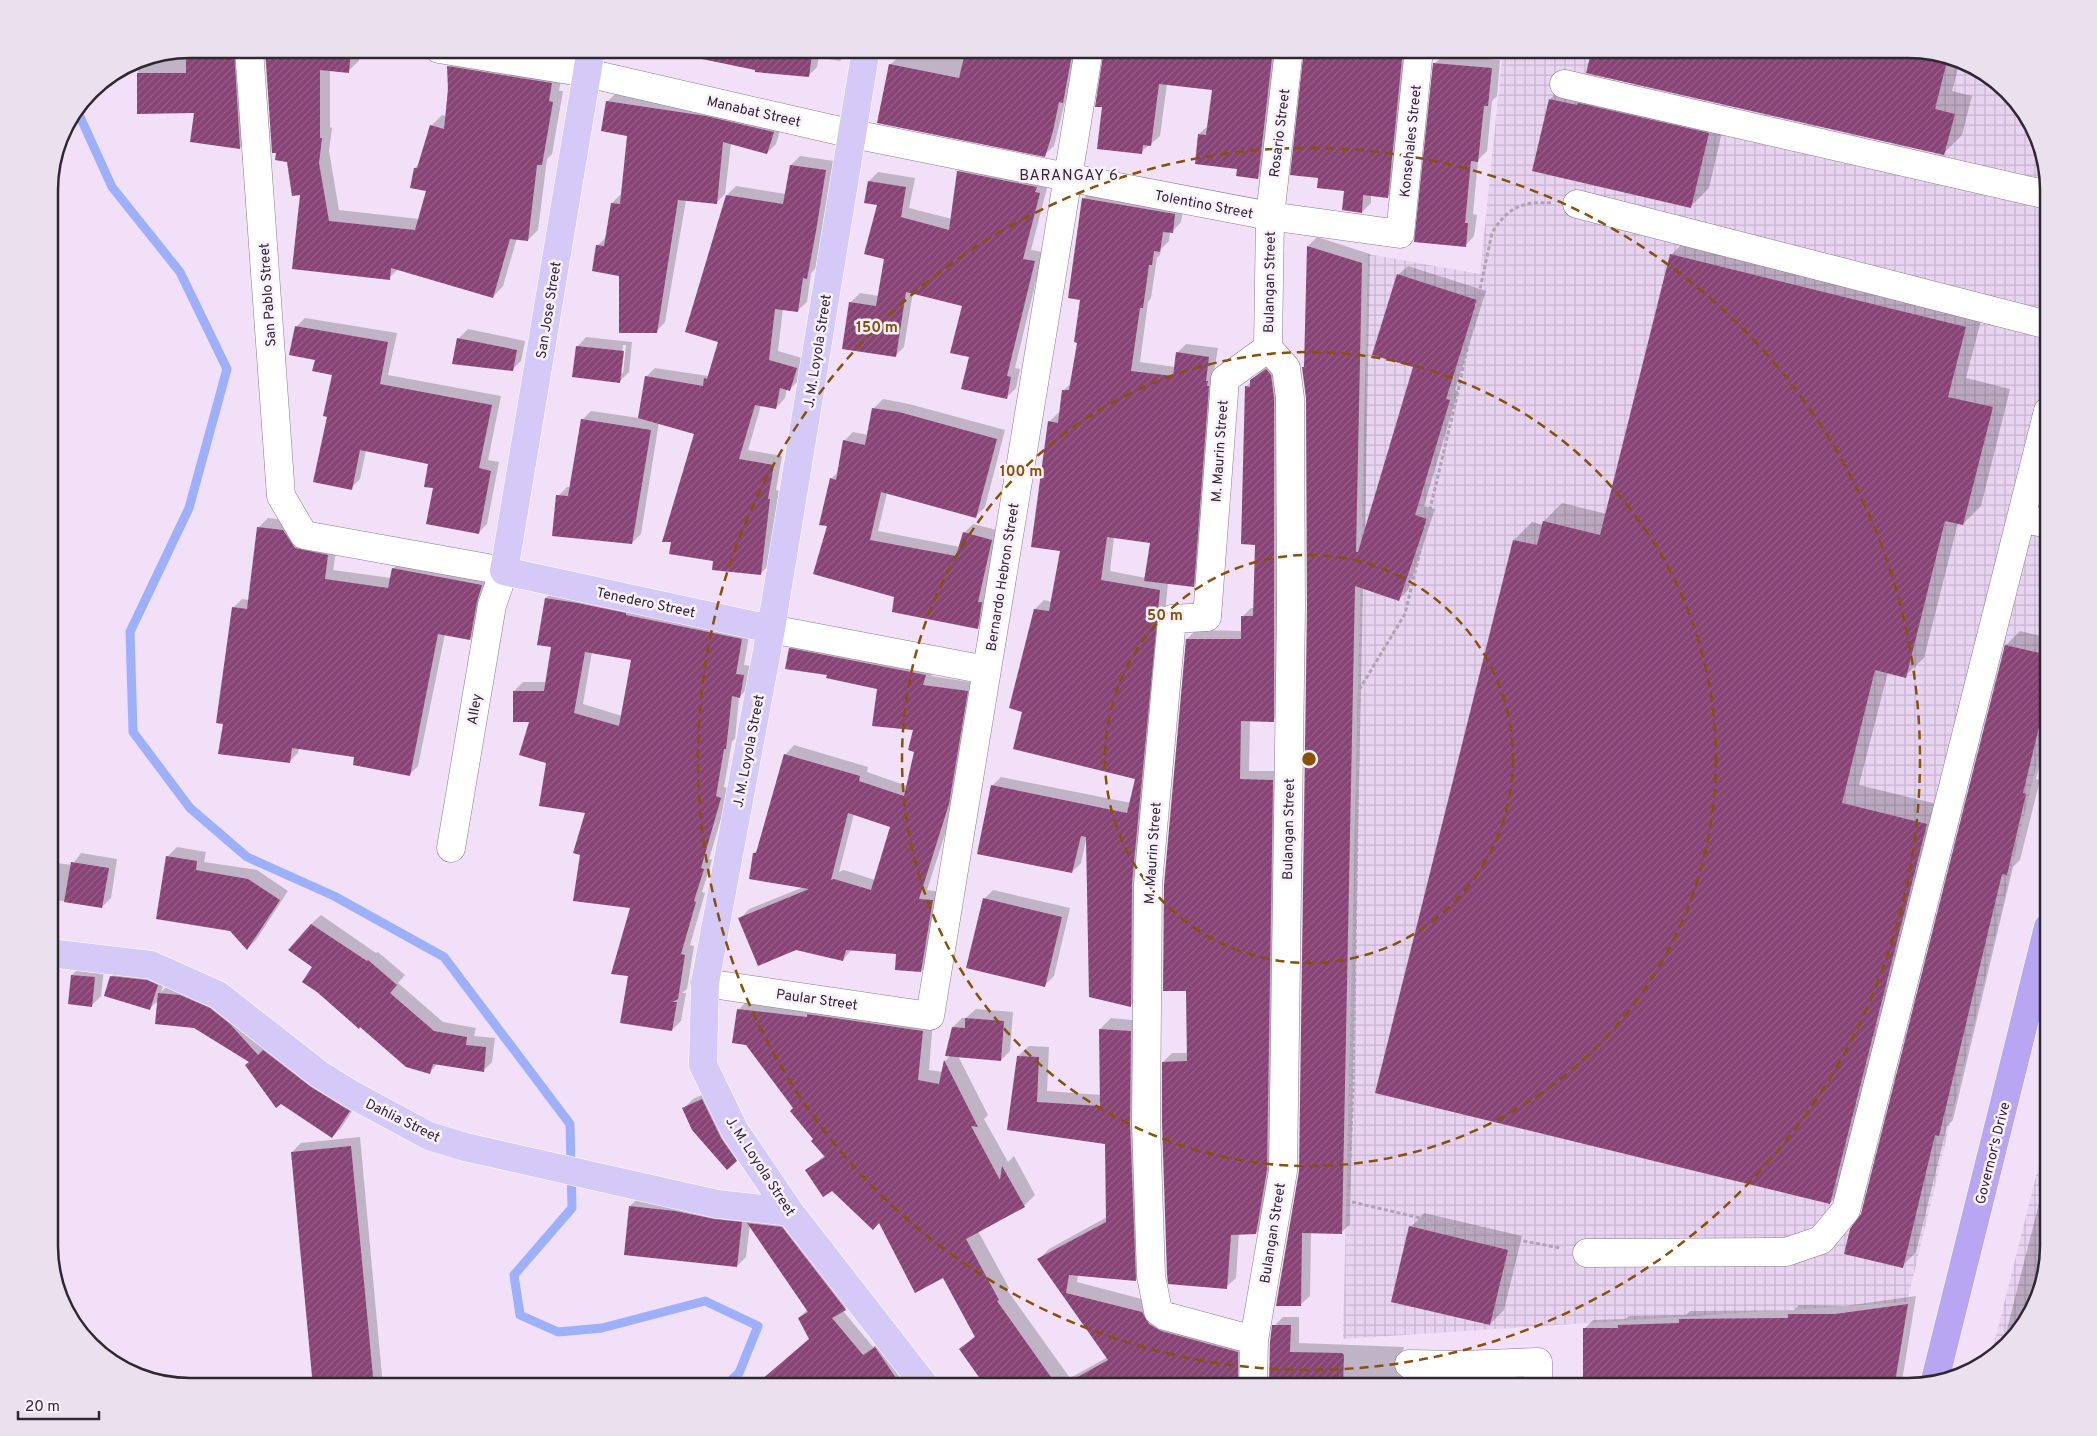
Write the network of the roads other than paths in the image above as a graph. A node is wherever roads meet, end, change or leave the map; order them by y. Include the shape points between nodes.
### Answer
1 (1088, 57) edge
2 (1288, 57) edge
3 (1418, 57) edge
4 (250, 58) edge
5 (549, 58) edge
6 (865, 58) edge
7 (589, 61) edge
8 (1564, 84) dead end
9 (853, 134) junction
10 (1068, 176) junction
11 (2040, 193) edge
12 (1577, 204) road end
13 (1270, 216) junction
14 (1400, 234) joint
15 (2040, 323) edge
16 (1268, 348) junction
17 (2040, 443) edge
18 (2021, 518) junction
19 (2040, 522) edge
20 (304, 535) joint
21 (504, 571) junction
22 (771, 629) junction
23 (986, 670) junction
24 (450, 848) dead end
25 (58, 955) edge
26 (2040, 959) edge
27 (705, 983) junction
28 (930, 1016) joint
29 (790, 1212) junction
30 (1586, 1253) road end
31 (1254, 1340) junction
32 (1409, 1364) dead end
33 (1936, 1375) edge
34 (1462, 1376) edge
35 (919, 1378) edge
36 (1253, 1378) edge
37 (1538, 1378) edge

1 - 10 street, Bernardo Hebron Street
2 - 13 street, Rosario Street
3 - 14 street, Konsehales Street
4 - 20 street, San Pablo Street via 281,496
5 - 7 street, Manabat Street
6 - 9 main road, J. M. Loyola Street
7 - 9 street, Manabat Street
7 - 21 main road, San Jose Street
8 - 11 street
9 - 10 street, Manabat Street
9 - 22 main road, J. M. Loyola Street
10 - 13 street, Tolentino Street
10 - 23 street, Bernardo Hebron Street
12 - 15 street
13 - 14 street, Tolentino Street
13 - 16 street, Bulangan Street
16 - 31 street, Bulangan Street via 1286,368 1290,398 1292,608 1283,1170
16 - 31 street, M. Maurin Street via 1225,379 1207,617 1172,619 1148,884 1146,1123 1152,1276 1158,1311 1165,1316
17 - 18 street
18 - 19 street
18 - 30 street via 1846,1210 1821,1240 1786,1252
20 - 21 street, Tenedero Street
21 - 22 main road, Tenedero Street
21 - 24 street, Alley via 492,605
22 - 23 street, Tenedero Street
22 - 27 main road, J. M. Loyola Street
23 - 28 street, Bernardo Hebron Street
25 - 29 main road, Dahlia Street via 151,966 218,995 319,1074 429,1136 717,1204
26 - 33 highway, Governor's Drive
27 - 28 street, Paular Street
27 - 29 main road, J. M. Loyola Street via 703,1065 735,1131
29 - 35 main road, J. M. Loyola Street
31 - 36 street, Bulangan Street
32 - 34 street
34 - 37 street via 1538,1362

